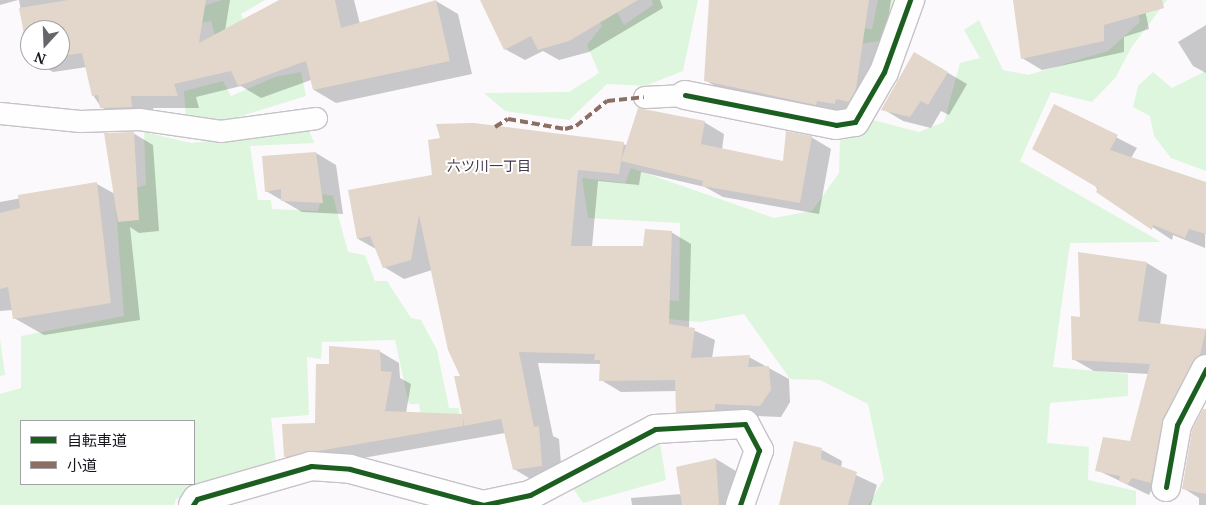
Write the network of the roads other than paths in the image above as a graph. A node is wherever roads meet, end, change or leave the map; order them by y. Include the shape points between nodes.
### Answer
1 (910, 0) edge
2 (685, 95) joint
3 (644, 97) dead end
4 (0, 112) edge
5 (316, 118) dead end
6 (1206, 369) edge
7 (1166, 487) dead end
8 (193, 505) edge
9 (740, 505) edge

1 - 2 street via 884,72 855,122 836,125
2 - 3 lane
4 - 5 lane via 80,121 139,119 211,130
6 - 7 street via 1177,425
8 - 9 street via 197,499 311,466 350,469 418,493 483,505 530,495 655,429 745,424 759,450

